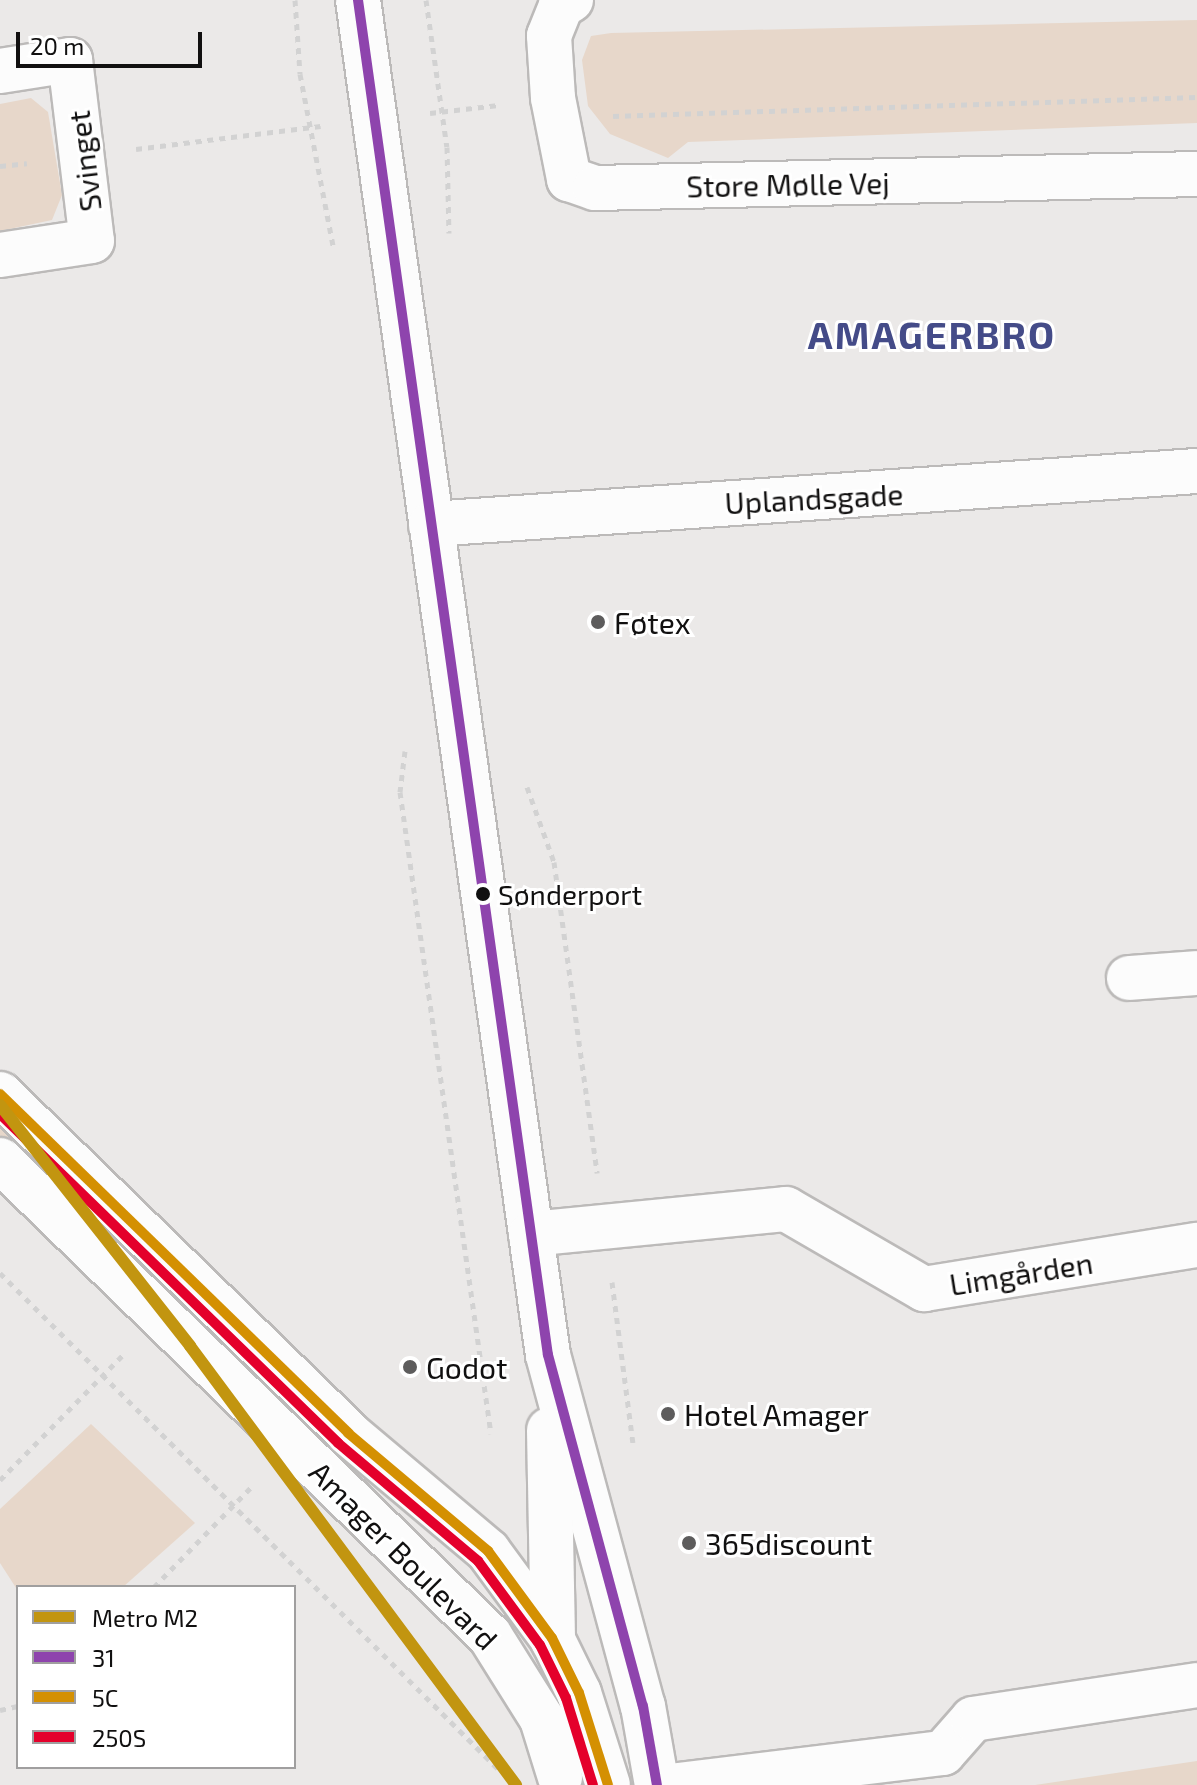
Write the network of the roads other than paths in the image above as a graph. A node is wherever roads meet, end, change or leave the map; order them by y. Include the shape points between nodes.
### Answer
1 (358, 0) edge
2 (571, 0) edge
3 (0, 71) edge
4 (1197, 174) edge
5 (0, 255) edge
6 (1197, 471) edge
7 (431, 524) junction
8 (1197, 973) edge
9 (1129, 978) dead end
10 (0, 1094) edge
11 (0, 1160) edge
12 (531, 1234) junction
13 (1197, 1245) edge
14 (548, 1355) junction
15 (552, 1638) junction
16 (1197, 1685) edge
17 (561, 1781) edge
18 (608, 1785) edge
19 (657, 1785) edge
20 (678, 1785) edge

1 - 7 street
2 - 4 street, Store Mølle Vej via 561,6 549,36 553,98 569,179 595,188
3 - 5 street, Svinget via 70,60 92,241
6 - 7 street, Uplandsgade
7 - 12 street
8 - 9 street
10 - 15 street, Amager Boulevard via 348,1433 488,1551
11 - 17 street, Amager Boulevard via 490,1636 542,1719
12 - 13 street, Limgården via 786,1209 924,1289
12 - 14 street
14 - 15 street
14 - 19 street via 643,1706
15 - 17 street
15 - 18 street, Amager Boulevard via 579,1693
16 - 20 street via 973,1719 943,1753

